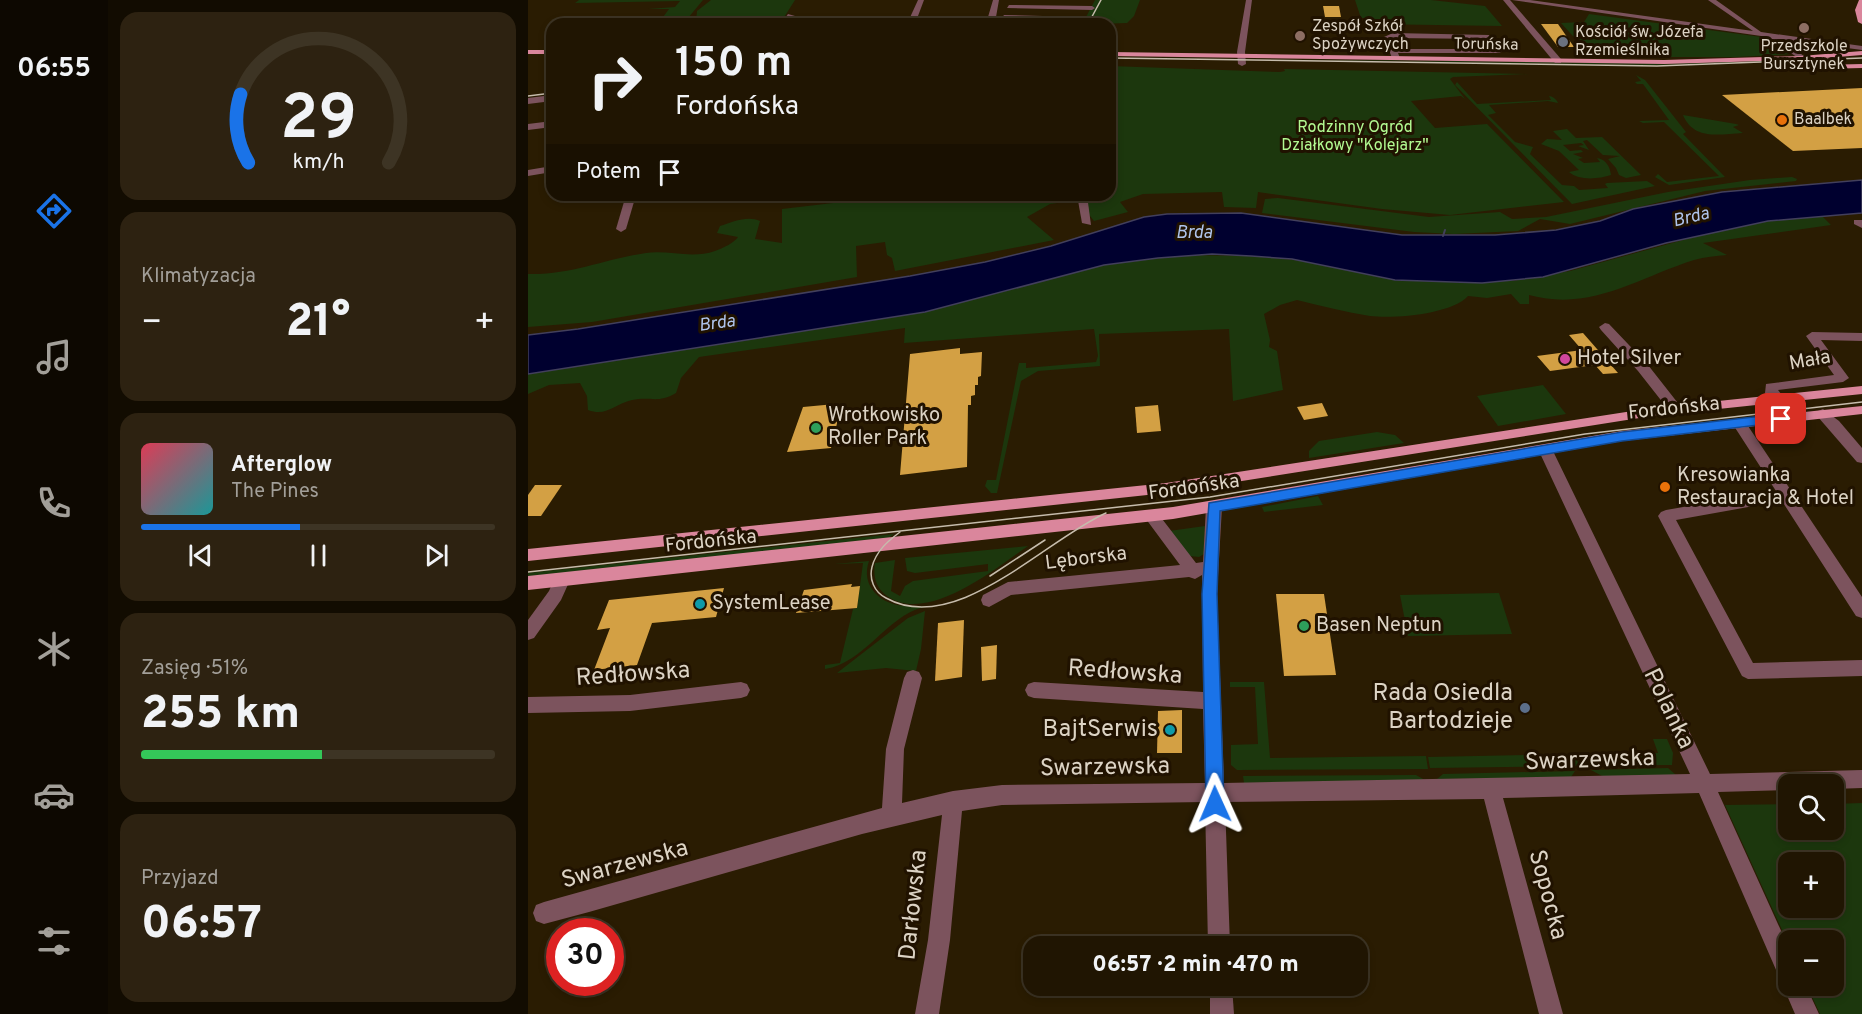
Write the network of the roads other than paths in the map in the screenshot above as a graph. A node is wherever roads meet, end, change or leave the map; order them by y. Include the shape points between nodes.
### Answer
1 (921, 0) edge
2 (996, 0) edge
3 (1249, 0) edge
4 (1506, 0) edge
5 (1515, 0) edge
6 (1711, 0) edge
7 (1862, 1) edge
8 (1011, 3) edge
9 (1092, 8) dead end
10 (1004, 17) joint
11 (914, 18) edge
12 (993, 18) edge
13 (1012, 18) edge
14 (1862, 22) edge
15 (1761, 34) junction
16 (1771, 36) junction
17 (1862, 48) edge
18 (528, 50) edge
19 (546, 50) edge
20 (1497, 52) junction
21 (1862, 53) edge
22 (1116, 54) edge
23 (1395, 55) junction
24 (1801, 58) junction
25 (1241, 60) junction
26 (1504, 60) junction
27 (1558, 61) junction
28 (1116, 63) edge
29 (1862, 66) edge
30 (1718, 70) dead end
31 (1738, 70) dead end
32 (546, 99) edge
33 (528, 101) edge
34 (546, 125) edge
35 (528, 127) edge
36 (546, 170) edge
37 (528, 172) edge
38 (629, 201) edge
39 (1083, 201) edge
40 (1087, 223) dead end
41 (621, 229) dead end
42 (1605, 327) dead end
43 (1862, 337) edge
44 (1862, 390) edge
45 (1778, 399) junction
46 (1676, 410) junction
47 (1862, 410) edge
48 (1823, 414) junction
49 (1739, 423) junction
50 (1545, 449) junction
51 (1862, 458) edge
52 (1187, 485) junction
53 (1163, 488) junction
54 (1786, 495) junction
55 (1214, 507) junction
56 (1151, 515) junction
57 (528, 555) edge
58 (1210, 568) junction
59 (1191, 569) junction
60 (562, 580) junction
61 (528, 583) edge
62 (1209, 589) junction
63 (989, 600) dead end
64 (1862, 611) edge
65 (528, 633) edge
66 (1862, 668) edge
67 (913, 678) dead end
68 (741, 690) dead end
69 (1034, 690) dead end
70 (1212, 701) junction
71 (528, 705) edge
72 (1862, 779) edge
73 (1704, 783) junction
74 (1491, 789) junction
75 (1214, 791) junction
76 (953, 801) junction
77 (892, 814) junction
78 (544, 913) dead end
79 (1220, 936) edge
80 (1778, 949) edge
81 (1221, 996) edge
82 (1799, 996) edge
83 (927, 1014) edge
84 (1222, 1014) edge
85 (1551, 1014) edge
86 (1807, 1014) edge

1 - 11 street
2 - 12 street
3 - 25 street
4 - 27 street
5 - 15 street
6 - 15 street
7 - 14 main road via 1858,10
8 - 9 street
8 - 10 street
10 - 13 street
15 - 16 street
16 - 17 street
16 - 24 street
18 - 19 main road
20 - 23 street
20 - 23 street via 1489,37 1393,35 1388,37
20 - 26 street
21 - 24 main road, Toruńska
22 - 25 main road, Toruńska
23 - 25 main road, Toruńska
23 - 26 main road, Toruńska
24 - 27 main road, Toruńska
25 - 28 main road, Toruńska
25 - 30 main road, Toruńska
26 - 27 main road, Toruńska
29 - 31 main road
32 - 33 street
34 - 35 street
36 - 37 street
38 - 41 street
39 - 40 street
42 - 46 street
43 - 45 street, Mała via 1812,336 1843,378 1771,387
44 - 45 main road, Fordońska
45 - 46 main road, Fordońska
46 - 52 main road, Fordońska
47 - 48 main road, Fordońska
48 - 49 main road, Fordońska
48 - 51 street
49 - 50 main road, Fordońska
49 - 54 street
50 - 55 main road, Fordońska
50 - 73 street, Polanka
52 - 53 main road, Fordońska
52 - 55 main road via 1205,492
53 - 56 main road
53 - 57 main road, Fordońska
54 - 64 street
54 - 66 street via 1666,516 1748,671
55 - 56 main road, Fordońska
55 - 58 street
56 - 59 street
56 - 60 main road, Fordońska
58 - 59 street, Lęborska
58 - 62 street
59 - 62 street
59 - 63 street, Lęborska via 1008,589
60 - 61 main road, Fordońska
60 - 65 street
62 - 70 street
67 - 77 street via 895,749
68 - 71 street, Redłowska via 630,703
69 - 70 street, Redłowska
70 - 75 street
72 - 73 street, Swarzewska
73 - 74 street, Swarzewska
73 - 80 street, Polanka
74 - 75 street, Swarzewska
74 - 85 street, Sopocka
75 - 76 street, Swarzewska via 1002,795
75 - 79 street
76 - 77 street, Swarzewska
76 - 83 street, Darłowska
77 - 78 street, Swarzewska via 658,884
81 - 84 street
82 - 86 street

